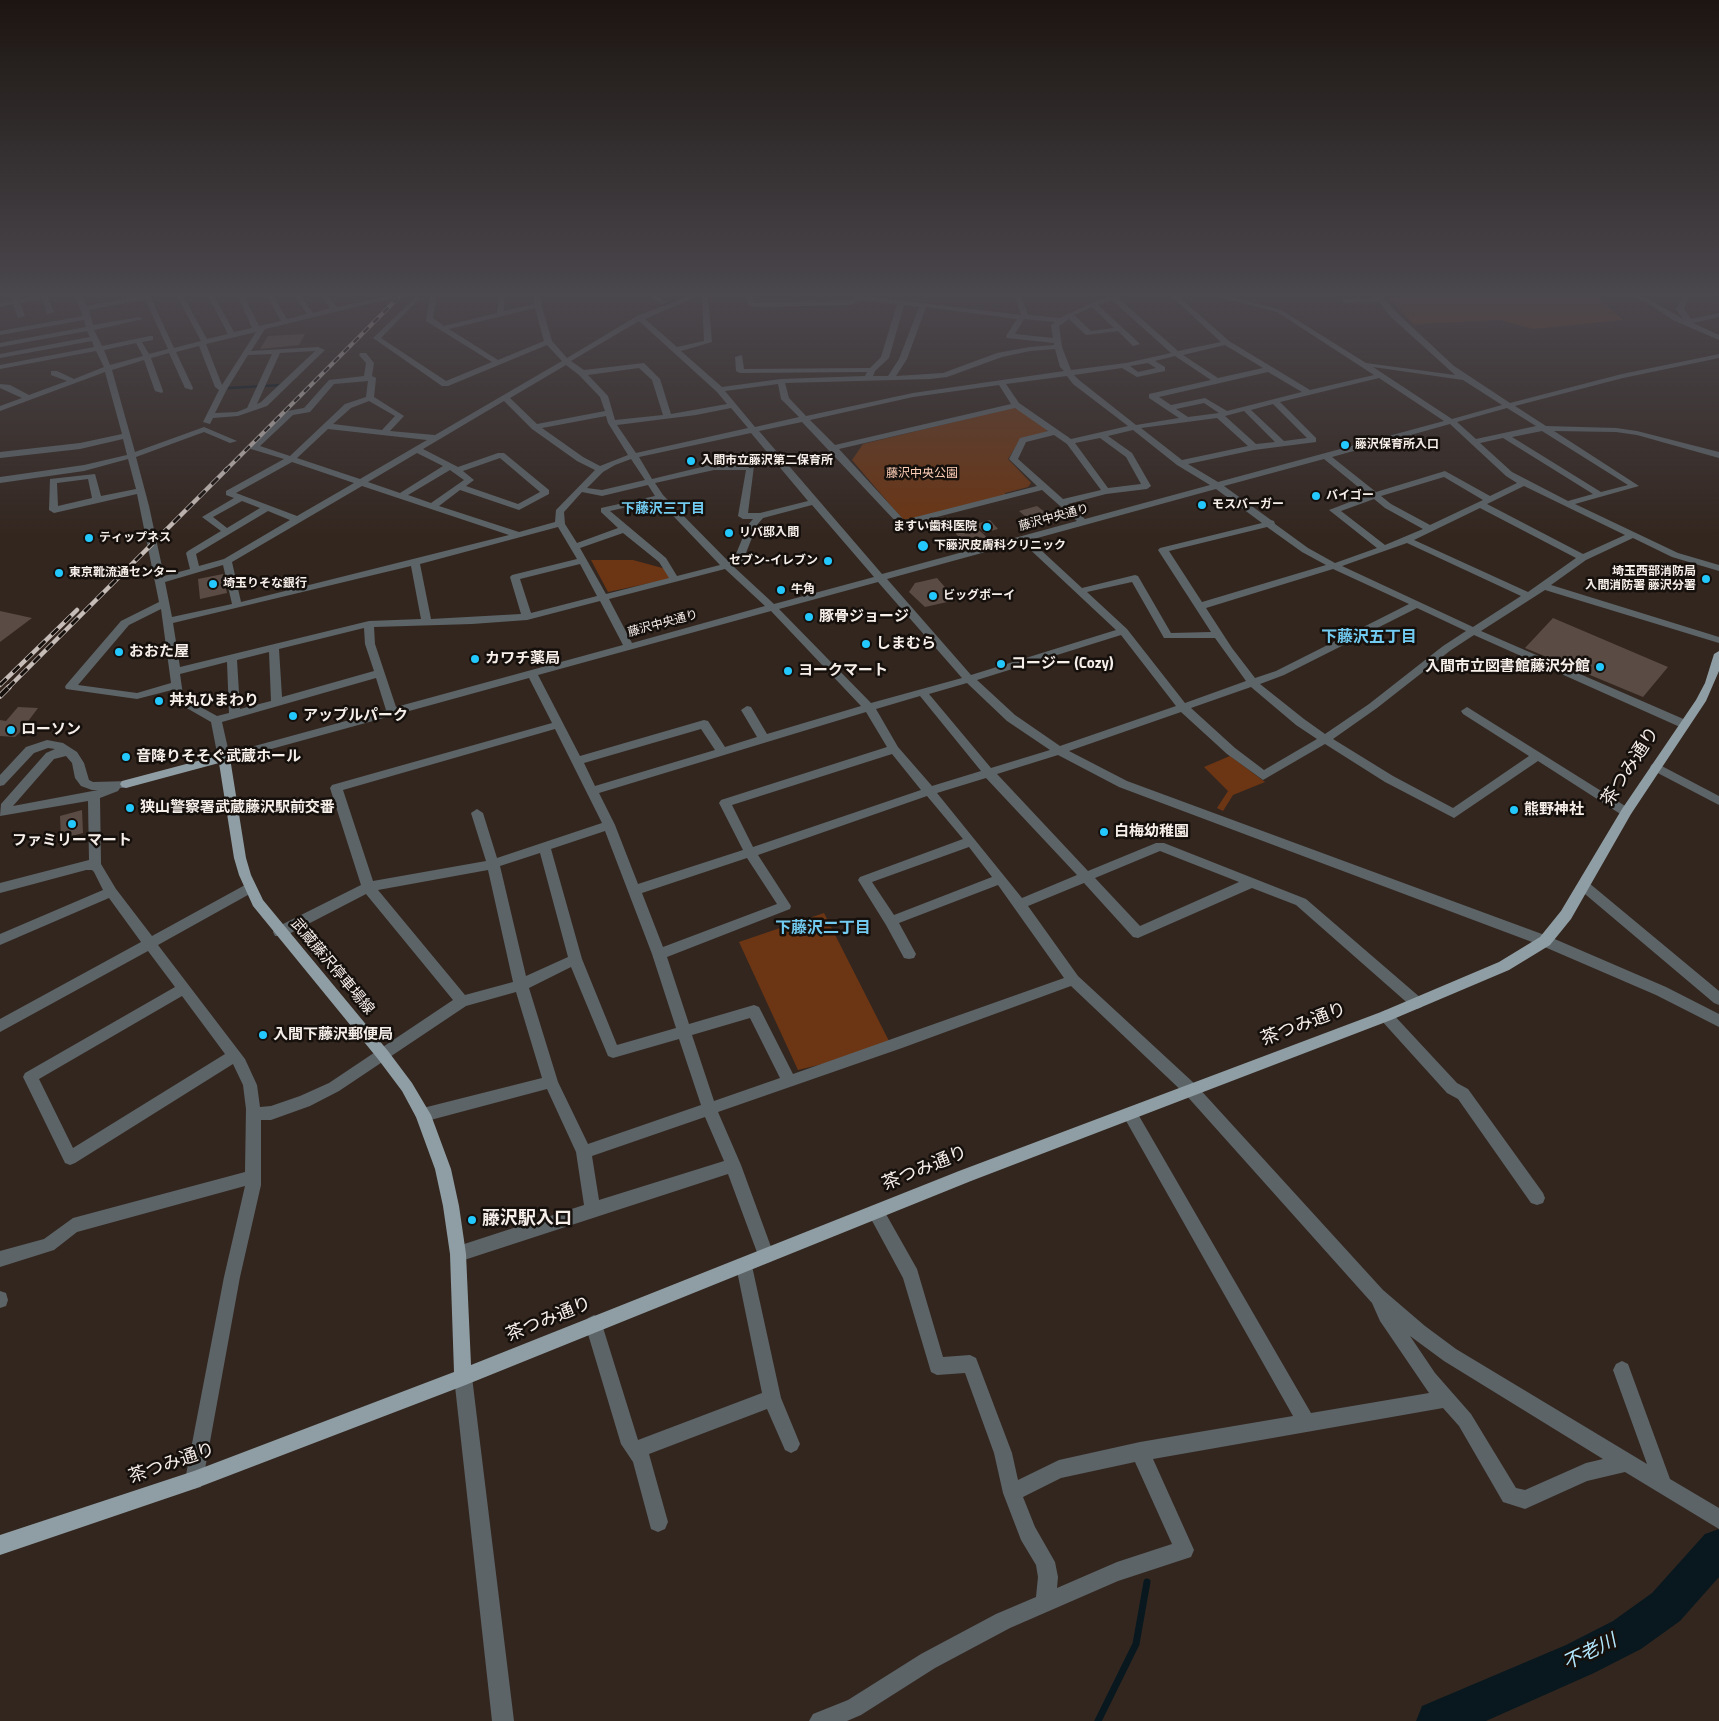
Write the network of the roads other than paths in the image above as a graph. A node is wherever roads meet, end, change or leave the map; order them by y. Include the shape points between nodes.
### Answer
1 (62, 376) edge
2 (86, 376) edge
3 (110, 376) edge
4 (154, 376) edge
5 (184, 376) edge
6 (216, 376) edge
7 (231, 376) edge
8 (265, 376) edge
9 (293, 376) edge
10 (434, 376) edge
11 (464, 376) edge
12 (540, 376) edge
13 (585, 376) edge
14 (653, 376) edge
15 (705, 376) edge
16 (869, 376) edge
17 (892, 376) edge
18 (926, 376) edge
19 (945, 376) edge
20 (1043, 376) edge
21 (1070, 376) edge
22 (1211, 376) edge
23 (1238, 376) edge
24 (1282, 376) edge
25 (1377, 376) edge
26 (1384, 376) edge
27 (1454, 376) edge
28 (1621, 376) edge
29 (368, 378) joint
30 (1466, 378) joint
31 (890, 379) junction
32 (868, 380) junction
33 (73, 381) junction
34 (1218, 381) junction
35 (781, 382) junction
36 (1001, 382) junction
37 (0, 386) edge
38 (189, 388) dead end
39 (956, 388) junction
40 (223, 389) junction
41 (720, 390) junction
42 (159, 391) dead end
43 (1309, 393) junction
44 (504, 397) junction
45 (28, 398) junction
46 (370, 398) junction
47 (1275, 402) junction
48 (733, 405) junction
49 (1016, 405) junction
50 (1507, 406) junction
51 (1169, 408) junction
52 (0, 409) edge
53 (1246, 409) junction
54 (250, 410) junction
55 (608, 413) junction
56 (667, 415) junction
57 (1223, 415) junction
58 (210, 416) junction
59 (805, 419) junction
60 (1187, 420) junction
61 (1452, 422) junction
62 (612, 423) junction
63 (325, 426) junction
64 (535, 427) junction
65 (1135, 427) junction
66 (1540, 428) junction
67 (204, 429) junction
68 (754, 430) junction
69 (384, 432) junction
70 (1054, 432) junction
71 (1101, 435) junction
72 (126, 436) junction
73 (1505, 436) junction
74 (436, 438) junction
75 (233, 441) dead end
76 (1070, 442) junction
77 (1475, 442) junction
78 (1281, 443) junction
79 (1254, 447) junction
80 (834, 448) junction
81 (416, 450) junction
82 (1719, 454) edge
83 (0, 455) edge
84 (132, 456) junction
85 (633, 456) junction
86 (1326, 456) junction
87 (291, 459) junction
88 (1180, 463) junction
89 (390, 465) junction
90 (452, 468) junction
91 (403, 470) dead end
92 (600, 470) junction
93 (0, 480) edge
94 (649, 481) junction
95 (360, 483) junction
96 (1524, 483) junction
97 (1218, 486) junction
98 (459, 487) junction
99 (1043, 487) junction
100 (580, 489) junction
101 (141, 490) junction
102 (1106, 491) junction
103 (1600, 495) junction
104 (401, 496) junction
105 (1373, 496) junction
106 (660, 497) junction
107 (241, 498) junction
108 (97, 500) junction
109 (1484, 501) junction
110 (814, 502) junction
111 (1060, 503) junction
112 (1568, 503) junction
113 (433, 506) junction
114 (266, 508) junction
115 (760, 516) junction
116 (298, 520) junction
117 (1084, 523) junction
118 (1270, 523) junction
119 (560, 524) junction
120 (624, 529) junction
121 (1430, 529) junction
122 (226, 531) junction
123 (518, 535) junction
124 (1632, 535) junction
125 (1024, 539) junction
126 (1407, 540) junction
127 (575, 547) junction
128 (1383, 548) junction
129 (1583, 558) junction
130 (582, 560) junction
131 (227, 561) junction
132 (415, 563) junction
133 (727, 566) junction
134 (1334, 566) junction
135 (1719, 568) edge
136 (195, 571) junction
137 (674, 578) junction
138 (880, 578) junction
139 (160, 580) junction
140 (1544, 586) junction
141 (1081, 591) junction
142 (1528, 596) junction
143 (604, 598) junction
144 (163, 604) junction
145 (1417, 604) junction
146 (237, 606) junction
147 (1201, 606) junction
148 (772, 607) junction
149 (527, 617) junction
150 (168, 621) junction
151 (427, 622) junction
152 (369, 624) junction
153 (1123, 631) junction
154 (1474, 631) junction
155 (1219, 635) junction
156 (1719, 640) edge
157 (629, 646) junction
158 (274, 648) junction
159 (1719, 654) edge
160 (232, 658) junction
161 (174, 672) junction
162 (380, 673) junction
163 (532, 673) junction
164 (969, 679) junction
165 (1253, 683) junction
166 (177, 685) junction
167 (922, 692) junction
168 (277, 702) junction
169 (869, 707) junction
170 (1183, 707) junction
171 (747, 710) dead end
172 (392, 711) junction
173 (1467, 711) dead end
174 (235, 714) junction
175 (216, 720) junction
176 (1684, 724) junction
177 (557, 725) junction
178 (764, 739) junction
179 (1325, 739) junction
180 (894, 749) junction
181 (1059, 751) junction
182 (69, 752) junction
183 (722, 752) junction
184 (1537, 756) junction
185 (224, 758) junction
186 (578, 761) junction
187 (1656, 767) junction
188 (988, 772) junction
189 (0, 782) edge
190 (126, 784) junction
191 (593, 791) junction
192 (930, 791) junction
193 (94, 796) junction
194 (1719, 801) edge
195 (3, 812) edge
196 (1626, 812) junction
197 (477, 813) dead end
198 (609, 825) junction
199 (971, 841) junction
200 (544, 846) junction
201 (750, 853) junction
202 (493, 864) junction
203 (95, 865) junction
204 (1086, 877) junction
205 (1000, 880) junction
206 (1252, 882) junction
207 (1584, 886) junction
208 (368, 887) junction
209 (0, 888) edge
210 (250, 888) junction
211 (635, 890) junction
212 (111, 892) junction
213 (1020, 904) junction
214 (891, 921) junction
215 (280, 932) junction
216 (0, 940) edge
217 (1545, 941) junction
218 (149, 943) junction
219 (658, 954) junction
220 (909, 954) dead end
221 (575, 959) junction
222 (1073, 980) junction
223 (521, 985) junction
224 (184, 989) junction
225 (1719, 1000) edge
226 (462, 1001) junction
227 (1417, 1003) junction
228 (1386, 1016) junction
229 (1719, 1021) edge
230 (0, 1026) edge
231 (682, 1030) junction
232 (383, 1055) junction
233 (234, 1056) junction
234 (789, 1080) junction
235 (551, 1082) junction
236 (1191, 1090) junction
237 (709, 1108) junction
238 (252, 1109) junction
239 (1130, 1114) junction
240 (423, 1116) junction
241 (584, 1152) junction
242 (733, 1165) junction
243 (253, 1177) junction
244 (1537, 1198) dead end
245 (593, 1210) junction
246 (876, 1212) junction
247 (458, 1254) junction
248 (766, 1255) junction
249 (0, 1259) edge
250 (744, 1266) junction
251 (1377, 1296) junction
252 (594, 1324) junction
253 (1622, 1370) dead end
254 (463, 1377) junction
255 (772, 1398) junction
256 (1446, 1399) junction
257 (1307, 1422) junction
258 (791, 1444) dead end
259 (636, 1450) junction
260 (1140, 1451) junction
261 (1628, 1462) junction
262 (194, 1480) junction
263 (1663, 1484) junction
264 (1012, 1493) junction
265 (1717, 1518) edge
266 (658, 1522) dead end
267 (0, 1545) edge
268 (1045, 1603) junction
269 (503, 1721) edge
270 (820, 1721) edge

1 - 33 street
2 - 33 street
3 - 72 street
4 - 42 street
5 - 38 street
6 - 40 street
7 - 40 street
8 - 54 street
9 - 54 street via 264,404
10 - 11 street via 445,384
12 - 44 street
13 - 55 street via 604,396
14 - 56 street
15 - 41 street
16 - 32 street
17 - 31 street
18 - 31 street
19 - 39 street
20 - 36 street
21 - 65 street
22 - 34 street
23 - 34 street
24 - 43 street
25 - 43 street
26 - 61 street
27 - 30 street
28 - 50 street, 藤沢中央通り
29 - 46 street via 372,378
29 - 87 street via 332,382 306,410 290,413 254,447
30 - 50 street
31 - 32 street
32 - 35 street
33 - 45 street
34 - 51 street via 1152,396
35 - 41 street
35 - 59 street via 785,399
36 - 39 street
36 - 49 street
37 - 45 street
39 - 59 street
40 - 58 street
41 - 48 street
43 - 47 street
44 - 64 street
44 - 74 street
45 - 52 street
46 - 63 street via 348,406
46 - 69 street via 400,416
47 - 53 street
47 - 78 street via 1313,440
48 - 56 street
48 - 68 street
49 - 70 street
49 - 80 street
50 - 61 street, 藤沢中央通り
50 - 66 street
51 - 57 street via 1205,400
51 - 60 street
53 - 57 street
53 - 78 street
54 - 58 street
55 - 62 street
55 - 64 street
56 - 62 street
57 - 60 street
57 - 79 street
58 - 67 street
59 - 68 street
59 - 80 street
60 - 65 street
61 - 77 street
61 - 86 street, 藤沢中央通り
62 - 85 street
63 - 69 street
63 - 87 street
64 - 92 street
65 - 71 street
65 - 88 street
66 - 73 street
66 - 82 street via 1626,431
66 - 103 street via 1635,486
67 - 75 street
67 - 84 street
68 - 85 street
68 - 110 street
69 - 74 street
70 - 76 street
70 - 99 street via 1023,440 1013,459
71 - 76 street
71 - 102 street via 1129,455 1147,486
72 - 83 street via 80,446
72 - 84 street
73 - 77 street
73 - 103 street
74 - 81 street
76 - 102 street
77 - 96 street via 1509,474
78 - 79 street
79 - 88 street
80 - 99 street via 902,523
81 - 89 street
81 - 90 street
84 - 93 street via 84,468
84 - 101 street
85 - 92 street
85 - 94 street
86 - 97 street, 藤沢中央通り
86 - 105 street
87 - 95 street
87 - 107 street via 229,494
88 - 97 street
89 - 91 street
89 - 95 street
90 - 98 street via 470,480
90 - 98 street via 501,455 546,492 519,507
90 - 104 street
92 - 100 street
94 - 100 street via 602,492
94 - 106 street
94 - 115 street via 714,467 751,468 743,516
95 - 104 street
95 - 116 street
96 - 109 street
96 - 112 street
97 - 117 street, 藤沢中央通り
97 - 118 street
98 - 113 street
99 - 111 street
100 - 119 street via 559,512
101 - 108 street
101 - 139 street
102 - 111 street
103 - 112 street
104 - 113 street
105 - 109 street via 1445,474
105 - 121 street
105 - 128 street via 1334,510
106 - 120 street via 604,510
106 - 133 street
107 - 114 street
107 - 122 street via 207,517
108 - 108 street via 92,476 53,481 54,510
109 - 121 street
109 - 129 street
110 - 115 street
110 - 138 street
111 - 117 street
112 - 124 street
113 - 123 street
114 - 116 street
114 - 122 street
115 - 133 street via 737,563
116 - 131 street
117 - 125 street, 藤沢中央通り
118 - 134 street via 1305,550
118 - 147 street via 1164,550
119 - 123 street
119 - 127 street
120 - 127 street
120 - 137 street via 663,560
121 - 126 street
122 - 136 street via 191,553
123 - 132 street
124 - 129 street
124 - 135 street via 1676,555
125 - 138 street, 藤沢中央通り
125 - 141 street
126 - 128 street
126 - 142 street
127 - 130 street
128 - 134 street
129 - 140 street
130 - 143 street
130 - 149 street via 515,577
131 - 136 street
131 - 146 street
132 - 146 street
132 - 151 street
133 - 137 street
133 - 148 street
134 - 145 street
134 - 147 street
136 - 139 street
137 - 143 street
138 - 148 street, 藤沢中央通り
138 - 164 street
139 - 144 street
140 - 142 street
140 - 156 street
141 - 153 street
141 - 155 street via 1135,578 1168,636
142 - 154 street
143 - 149 street
143 - 157 street
144 - 150 street
144 - 166 street via 125,622 70,687 137,696
145 - 154 street
145 - 165 street via 1280,673
146 - 150 street
147 - 155 street
148 - 157 street, 藤沢中央通り
148 - 169 street
149 - 151 street
150 - 161 street
151 - 152 street
152 - 158 street
152 - 162 street via 370,644
153 - 164 street
153 - 170 street
154 - 176 street
154 - 179 street
155 - 165 street
157 - 163 street, 藤沢中央通り
158 - 160 street
158 - 168 street
159 - 176 main road, 茶つみ通り via 1710,683
160 - 161 street
160 - 174 street
161 - 166 street
162 - 168 street
162 - 172 street
163 - 172 street, 藤沢中央通り
163 - 177 street
164 - 167 street
164 - 181 street via 1011,718
165 - 170 street
165 - 179 street
166 - 175 street via 182,701
167 - 169 street
167 - 188 street
168 - 174 street
169 - 178 street
169 - 180 street
170 - 179 street via 1263,776
170 - 181 street
171 - 178 street
172 - 185 street, 藤沢中央通り
173 - 184 street
174 - 175 street
175 - 185 street
176 - 187 main road, 茶つみ通り
177 - 186 street
177 - 208 street via 336,788
178 - 183 street
179 - 184 street via 1454,814
180 - 192 street
180 - 201 street via 725,803
181 - 188 street
181 - 217 street via 1123,784
182 - 189 street via 59,746 39,746 30,750
182 - 190 street via 78,763 85,783 92,786
182 - 195 street via 50,756
183 - 186 street via 704,724
183 - 191 street
184 - 196 street
185 - 190 main road
185 - 210 main road, 武蔵藤沢停車場線 via 240,858
186 - 191 street
187 - 194 street
187 - 196 main road, 茶つみ通り
188 - 192 street
188 - 204 street
190 - 193 street
191 - 198 street
192 - 199 street
192 - 201 street
193 - 195 street
193 - 203 street
196 - 207 main road, 茶つみ通り
197 - 202 street
198 - 200 street
198 - 211 street
199 - 205 street
199 - 214 street via 864,880
200 - 202 street
200 - 221 street
201 - 211 street
201 - 219 street via 785,906
202 - 208 street
202 - 223 street
203 - 209 street
203 - 212 street
204 - 206 street via 1160,846
204 - 206 street via 1138,933
204 - 213 street
205 - 213 street
205 - 214 street
206 - 227 street via 1301,902
207 - 217 main road, 茶つみ通り
207 - 225 street
208 - 215 street
208 - 226 street
210 - 215 main road, 武蔵藤沢停車場線
210 - 218 street
211 - 219 street
212 - 216 street
212 - 218 street
213 - 222 street
214 - 220 street
215 - 232 main road, 武蔵藤沢停車場線
217 - 227 main road, 茶つみ通り via 1504,966
217 - 229 street via 1661,991
218 - 224 street
218 - 230 street
219 - 231 street
221 - 223 street
221 - 231 street via 613,1052
222 - 234 street
222 - 236 street
223 - 226 street
223 - 235 street
224 - 233 street
224 - 233 street via 30,1077 70,1158
226 - 232 street
227 - 228 main road, 茶つみ通り
228 - 236 main road, 茶つみ通り
228 - 244 street via 1452,1088 1463,1094
231 - 234 street via 754,1010
231 - 237 street
232 - 238 street via 334,1087 305,1101 271,1113 257,1114
232 - 240 main road, 武蔵藤沢停車場線 via 407,1087
233 - 238 street via 250,1085
234 - 237 street
235 - 240 street
235 - 241 street
236 - 239 main road, 茶つみ通り
236 - 251 street
237 - 241 street
237 - 242 street
238 - 243 street
239 - 246 main road, 茶つみ通り
239 - 257 street
240 - 247 main road, 武蔵藤沢停車場線 via 443,1169
241 - 245 street
242 - 245 street
242 - 248 street
243 - 249 street via 72,1226 48,1245
243 - 262 street
245 - 247 street
246 - 248 main road, 茶つみ通り
246 - 264 street via 911,1275 937,1366 970,1364 1003,1452
247 - 254 main road, 武蔵藤沢停車場線
248 - 250 main road, 茶つみ通り
250 - 252 main road, 茶つみ通り
250 - 255 street
251 - 256 street via 1386,1315
251 - 261 street via 1450,1355
252 - 254 main road, 茶つみ通り
252 - 259 street via 630,1444
253 - 263 street
254 - 262 main road, 茶つみ通り
254 - 269 street
255 - 258 street
255 - 259 street
256 - 257 street
256 - 261 street via 1465,1420 1510,1495 1525,1500 1586,1472
257 - 260 street
259 - 266 street via 641,1456
260 - 264 street via 1059,1469
260 - 268 street via 1184,1550 1117,1572
261 - 263 street
262 - 267 main road, 茶つみ通り
263 - 265 street
264 - 268 street via 1028,1533 1045,1562 1048,1577
268 - 270 street via 928,1661 854,1708

